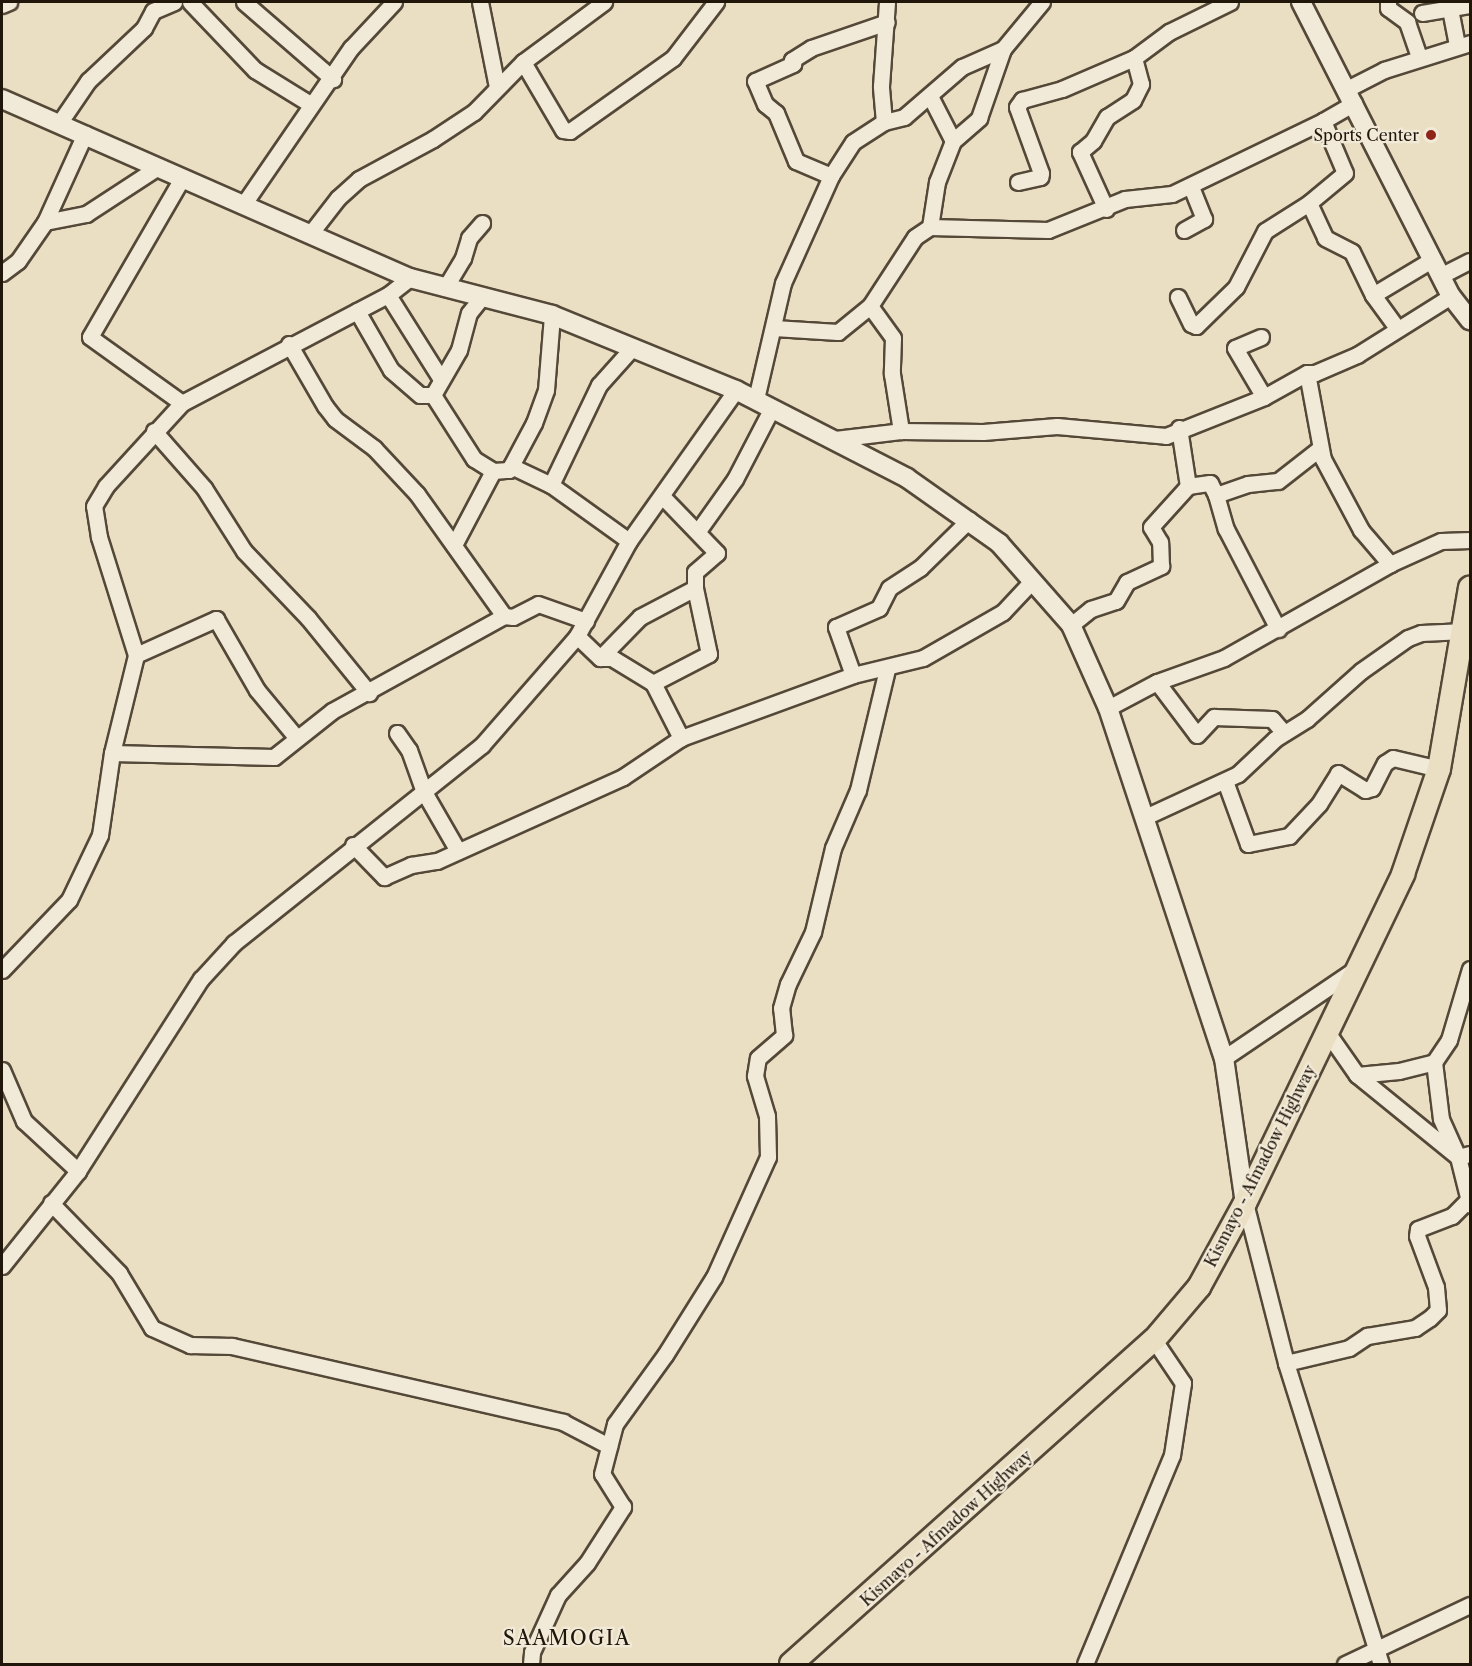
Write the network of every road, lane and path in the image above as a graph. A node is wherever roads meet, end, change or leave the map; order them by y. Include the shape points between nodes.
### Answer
1 (9, 2) edge
2 (174, 2) edge
3 (190, 2) edge
4 (244, 2) edge
5 (394, 2) edge
6 (480, 2) edge
7 (604, 2) edge
8 (716, 2) edge
9 (887, 2) edge
10 (1042, 2) edge
11 (1230, 2) edge
12 (1301, 2) edge
13 (1388, 2) edge
14 (2, 5) edge
15 (1470, 5) edge
16 (1422, 7) edge
17 (1450, 9) junction
18 (887, 22) junction
19 (1407, 22) junction
20 (1464, 44) edge
21 (1003, 49) junction
22 (1419, 57) junction
23 (1134, 58) junction
24 (523, 62) junction
25 (333, 79) junction
26 (497, 87) junction
27 (930, 96) junction
28 (1350, 96) junction
29 (2, 99) edge
30 (310, 104) junction
31 (1323, 121) junction
32 (60, 122) junction
33 (884, 122) junction
34 (85, 134) junction
35 (953, 141) junction
36 (158, 167) junction
37 (831, 176) junction
38 (181, 180) junction
39 (1018, 182) dead end
40 (1191, 186) junction
41 (1309, 202) junction
42 (243, 205) junction
43 (1106, 209) junction
44 (45, 222) junction
45 (482, 223) dead end
46 (930, 226) junction
47 (1184, 230) dead end
48 (310, 234) junction
49 (1470, 261) edge
50 (1437, 267) junction
51 (2, 273) edge
52 (410, 278) junction
53 (445, 288) junction
54 (1373, 295) junction
55 (388, 296) junction
56 (483, 296) junction
57 (1451, 296) junction
58 (1178, 297) dead end
59 (870, 306) junction
60 (357, 311) junction
61 (552, 315) junction
62 (1470, 320) edge
63 (774, 328) junction
64 (1398, 328) junction
65 (1261, 337) dead end
66 (289, 344) junction
67 (633, 347) junction
68 (1306, 373) junction
69 (441, 379) junction
70 (736, 390) junction
71 (433, 395) junction
72 (1264, 397) junction
73 (182, 403) junction
74 (764, 403) junction
75 (1179, 428) junction
76 (901, 430) junction
77 (154, 431) junction
78 (835, 440) junction
79 (1319, 449) junction
80 (511, 465) junction
81 (493, 471) junction
82 (551, 485) junction
83 (1188, 486) junction
84 (1216, 495) junction
85 (663, 497) junction
86 (969, 520) junction
87 (698, 531) junction
88 (1470, 540) edge
89 (630, 541) junction
90 (454, 545) junction
91 (1390, 564) junction
92 (1032, 581) junction
93 (695, 588) junction
94 (1470, 588) edge
95 (504, 616) junction
96 (586, 621) junction
97 (1071, 624) junction
98 (1278, 629) junction
99 (1465, 631) junction
100 (577, 636) junction
101 (136, 655) junction
102 (600, 658) junction
103 (887, 669) junction
104 (1465, 671) edge
105 (853, 675) junction
106 (1157, 682) junction
107 (653, 683) junction
108 (369, 693) junction
109 (1108, 708) junction
110 (1284, 732) junction
111 (397, 733) dead end
112 (296, 737) junction
113 (681, 738) junction
114 (112, 753) junction
115 (1439, 769) junction
116 (1225, 781) junction
117 (424, 792) junction
118 (1144, 817) junction
119 (353, 845) junction
120 (458, 851) junction
121 (1357, 968) junction
122 (1470, 969) edge
123 (2, 970) edge
124 (1327, 1032) junction
125 (1224, 1058) junction
126 (1434, 1062) junction
127 (2, 1070) edge
128 (1357, 1075) junction
129 (1464, 1156) edge
130 (78, 1171) junction
131 (51, 1203) junction
132 (1245, 1203) junction
133 (1469, 1203) edge
134 (2, 1266) edge
135 (1154, 1340) junction
136 (1286, 1363) junction
137 (609, 1446) junction
138 (1470, 1605) edge
139 (1379, 1658) edge
140 (531, 1665) edge
141 (791, 1665) edge
142 (1085, 1665) edge
143 (1344, 1665) edge

1 - 14 street
2 - 32 street via 153,11 144,28 88,81
3 - 30 street via 255,70
4 - 25 street
5 - 25 street via 351,48
6 - 26 street
7 - 24 street
8 - 24 street via 673,58 570,131 563,130
9 - 18 street
10 - 21 street
11 - 23 street via 1169,32
12 - 28 street
13 - 19 street via 1388,8
15 - 17 street
16 - 17 street
16 - 19 street
17 - 20 street
18 - 33 street via 880,86
18 - 37 street via 811,48 792,60 793,64 755,81 765,104 779,118 796,161
19 - 22 street
20 - 22 street
21 - 27 street via 962,67
21 - 35 street via 979,118
22 - 28 street
23 - 39 street via 1062,89 1022,100 1017,107 1041,173 1040,177
23 - 43 street via 1141,84 1133,100 1107,117 1093,141 1080,152
24 - 26 street
25 - 30 street
26 - 48 street via 480,107 448,130 359,179 338,198
27 - 33 street via 904,117
27 - 35 street
28 - 31 street
28 - 50 street
29 - 32 street
30 - 42 street
31 - 40 street
31 - 41 street via 1345,172
32 - 34 street
33 - 37 street via 853,142
34 - 36 street
34 - 44 street
35 - 46 street via 937,182
36 - 38 street
36 - 44 street via 86,214
37 - 63 street via 783,283
38 - 42 street
38 - 73 street via 90,337
40 - 43 street via 1166,195 1125,199
40 - 47 street via 1204,219
41 - 54 street via 1325,238 1352,252
41 - 58 street via 1265,231 1236,287 1197,326 1191,324
42 - 48 street
43 - 46 street via 1048,230
44 - 51 street via 18,261
45 - 53 street via 469,238 464,258
46 - 59 street via 915,237
48 - 52 street
49 - 50 street
50 - 54 street
50 - 57 street
52 - 53 street
52 - 55 street
53 - 56 street
54 - 64 street
55 - 60 street
55 - 69 street
56 - 61 street
56 - 69 street via 469,313 459,350
57 - 62 street
57 - 64 street
59 - 63 street via 832,335
59 - 76 street via 893,338 892,374
60 - 66 street
60 - 71 street via 391,370 420,395
61 - 67 street
61 - 80 street via 546,390 534,423
63 - 74 street
64 - 68 street via 1357,355
65 - 72 street via 1235,348
66 - 73 street
66 - 90 street via 335,419 374,448 417,494
67 - 70 street
67 - 82 street via 599,385
68 - 72 street
68 - 79 street
69 - 71 street
70 - 74 street
70 - 85 street
71 - 81 street via 474,459
72 - 75 street
73 - 77 street
74 - 78 street
74 - 87 street via 735,479
75 - 76 street via 1158,437 1067,426 983,432
75 - 83 street
76 - 78 street
77 - 101 street via 106,486 94,506 99,537
77 - 108 street via 204,488 244,551 308,618
78 - 86 street via 907,478
79 - 84 street via 1278,481 1248,484
79 - 91 street via 1361,530
80 - 81 street via 509,470
80 - 82 street
81 - 90 street
82 - 89 street
83 - 84 street via 1210,483
83 - 97 street via 1151,527 1160,542 1161,566 1127,582 1116,601 1091,609
84 - 98 street via 1226,529
85 - 87 street
85 - 89 street
86 - 92 street via 999,543
86 - 105 street via 920,568 889,588 879,608 837,627
87 - 93 street via 717,553 695,572
88 - 91 street via 1441,541
89 - 96 street
90 - 95 street
91 - 98 street
92 - 97 street
92 - 103 street via 1003,612 964,636 923,658
93 - 102 street via 640,617
93 - 107 street via 709,654
94 - 99 main road, Kismayo - Afmadow Highway
95 - 96 street via 513,617 538,604
95 - 108 street
96 - 100 street
97 - 109 street
98 - 106 street via 1216,662
99 - 104 main road, Kismayo - Afmadow Highway
99 - 110 street via 1420,633 1408,638 1361,671 1307,719
100 - 102 street
100 - 117 street via 482,745
101 - 112 street via 216,619 257,690
101 - 114 street
102 - 107 street via 612,658
103 - 105 street
103 - 137 street via 858,790 833,848 813,932 781,1008 784,1035 758,1058 755,1076 767,1116 768,1157 722,1262 665,1355 615,1424
104 - 115 main road, Kismayo - Afmadow Highway
105 - 113 street
106 - 109 street
106 - 110 street via 1197,735 1214,717 1272,719
107 - 113 street
108 - 112 street via 332,711
109 - 118 street
110 - 116 street via 1252,763
111 - 117 street via 409,750
112 - 114 street via 274,757
113 - 120 street via 623,777
114 - 123 street via 100,835 69,900
115 - 116 street via 1393,758 1372,788 1365,790 1338,773 1319,804 1289,836 1248,844
115 - 121 main road, Kismayo - Afmadow Highway via 1403,874
116 - 118 street
117 - 119 street
117 - 120 street
118 - 125 street
119 - 120 street via 384,877
119 - 130 street via 234,943 201,979
121 - 124 main road, Kismayo - Afmadow Highway
121 - 125 street
122 - 126 street via 1449,1040
124 - 128 street
124 - 132 main road, Kismayo - Afmadow Highway
125 - 132 street
126 - 128 street via 1399,1071
126 - 129 street via 1441,1119
127 - 130 street via 24,1121
128 - 129 street
129 - 133 street
130 - 131 street
131 - 134 street
131 - 137 street via 119,1273 152,1328 190,1345 232,1346 564,1422
132 - 135 main road, Kismayo - Afmadow Highway via 1198,1287
132 - 136 street
133 - 136 street via 1452,1216 1418,1229 1417,1236 1436,1287 1438,1310 1430,1318 1415,1328 1367,1336 1349,1348
135 - 141 main road, Kismayo - Afmadow Highway
135 - 142 street via 1183,1383 1172,1455
136 - 139 street
137 - 140 street via 602,1474 623,1507 586,1563 558,1595 532,1652
138 - 139 street
139 - 143 street

